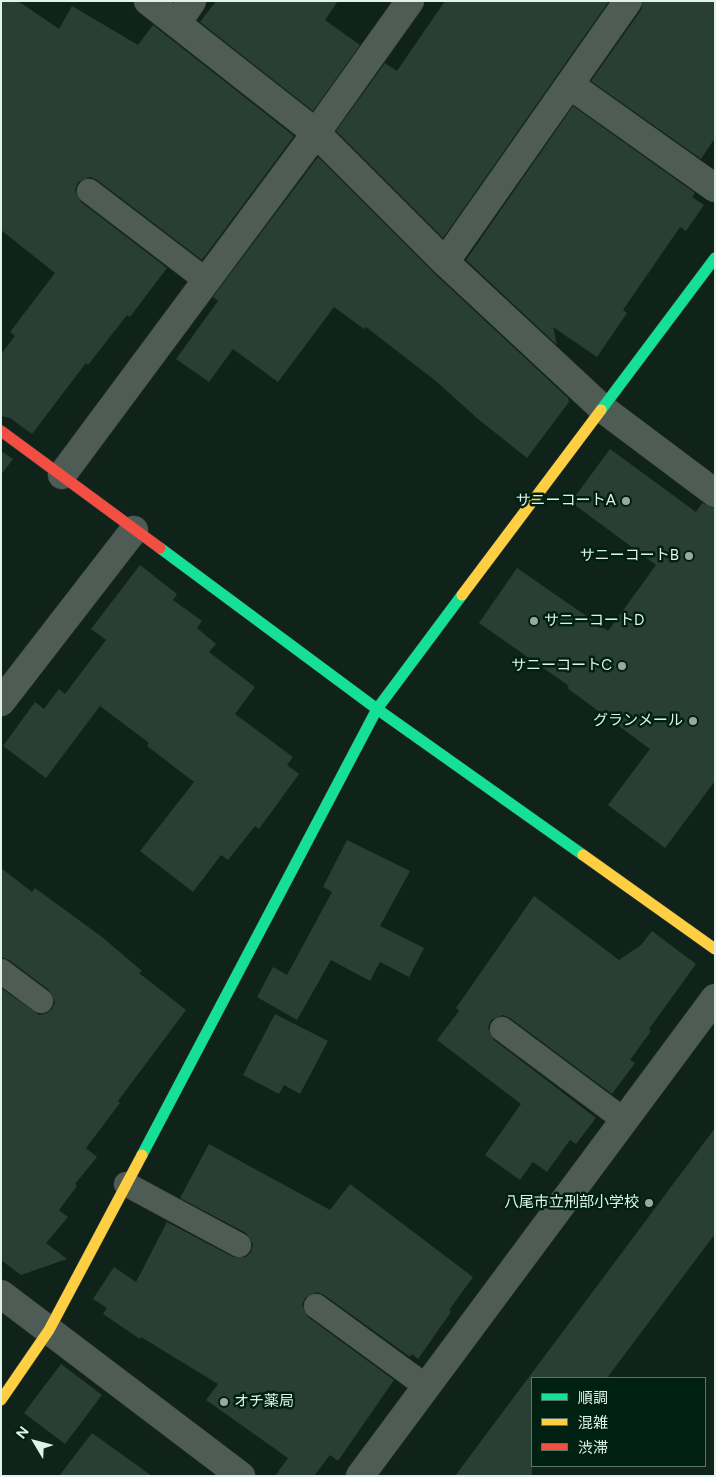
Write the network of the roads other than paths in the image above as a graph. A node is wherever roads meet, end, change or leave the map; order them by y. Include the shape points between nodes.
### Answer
1 (148, 1) edge
2 (192, 1) edge
3 (410, 1) edge
4 (628, 1) edge
5 (176, 24) junction
6 (570, 84) junction
7 (316, 134) junction
8 (715, 188) edge
9 (89, 191) dead end
10 (715, 258) edge
11 (445, 262) junction
12 (206, 281) junction
13 (603, 409) junction
14 (1, 431) edge
15 (62, 475) junction
16 (715, 493) edge
17 (134, 530) junction
18 (1, 702) edge
19 (377, 710) junction
20 (715, 949) edge
21 (1, 971) edge
22 (715, 998) edge
23 (42, 1002) dead end
24 (502, 1029) dead end
25 (624, 1120) junction
26 (126, 1184) junction
27 (239, 1245) dead end
28 (1, 1294) edge
29 (316, 1306) dead end
30 (49, 1330) junction
31 (426, 1387) junction
32 (1, 1400) edge
33 (241, 1476) edge
34 (360, 1476) edge

1 - 5 street
2 - 5 street
3 - 7 street
4 - 6 street
5 - 7 street
6 - 8 street
6 - 11 street
7 - 11 street
7 - 12 street
9 - 12 lane
10 - 13 street
11 - 13 street
12 - 15 street
13 - 16 street
13 - 19 street
14 - 15 street
15 - 17 street
17 - 18 street
17 - 19 street
19 - 20 street
19 - 26 street
21 - 23 lane
22 - 25 street
24 - 25 lane
25 - 31 street
26 - 27 lane
26 - 30 street
28 - 30 street
29 - 31 lane
30 - 32 street
30 - 33 street
31 - 34 street

